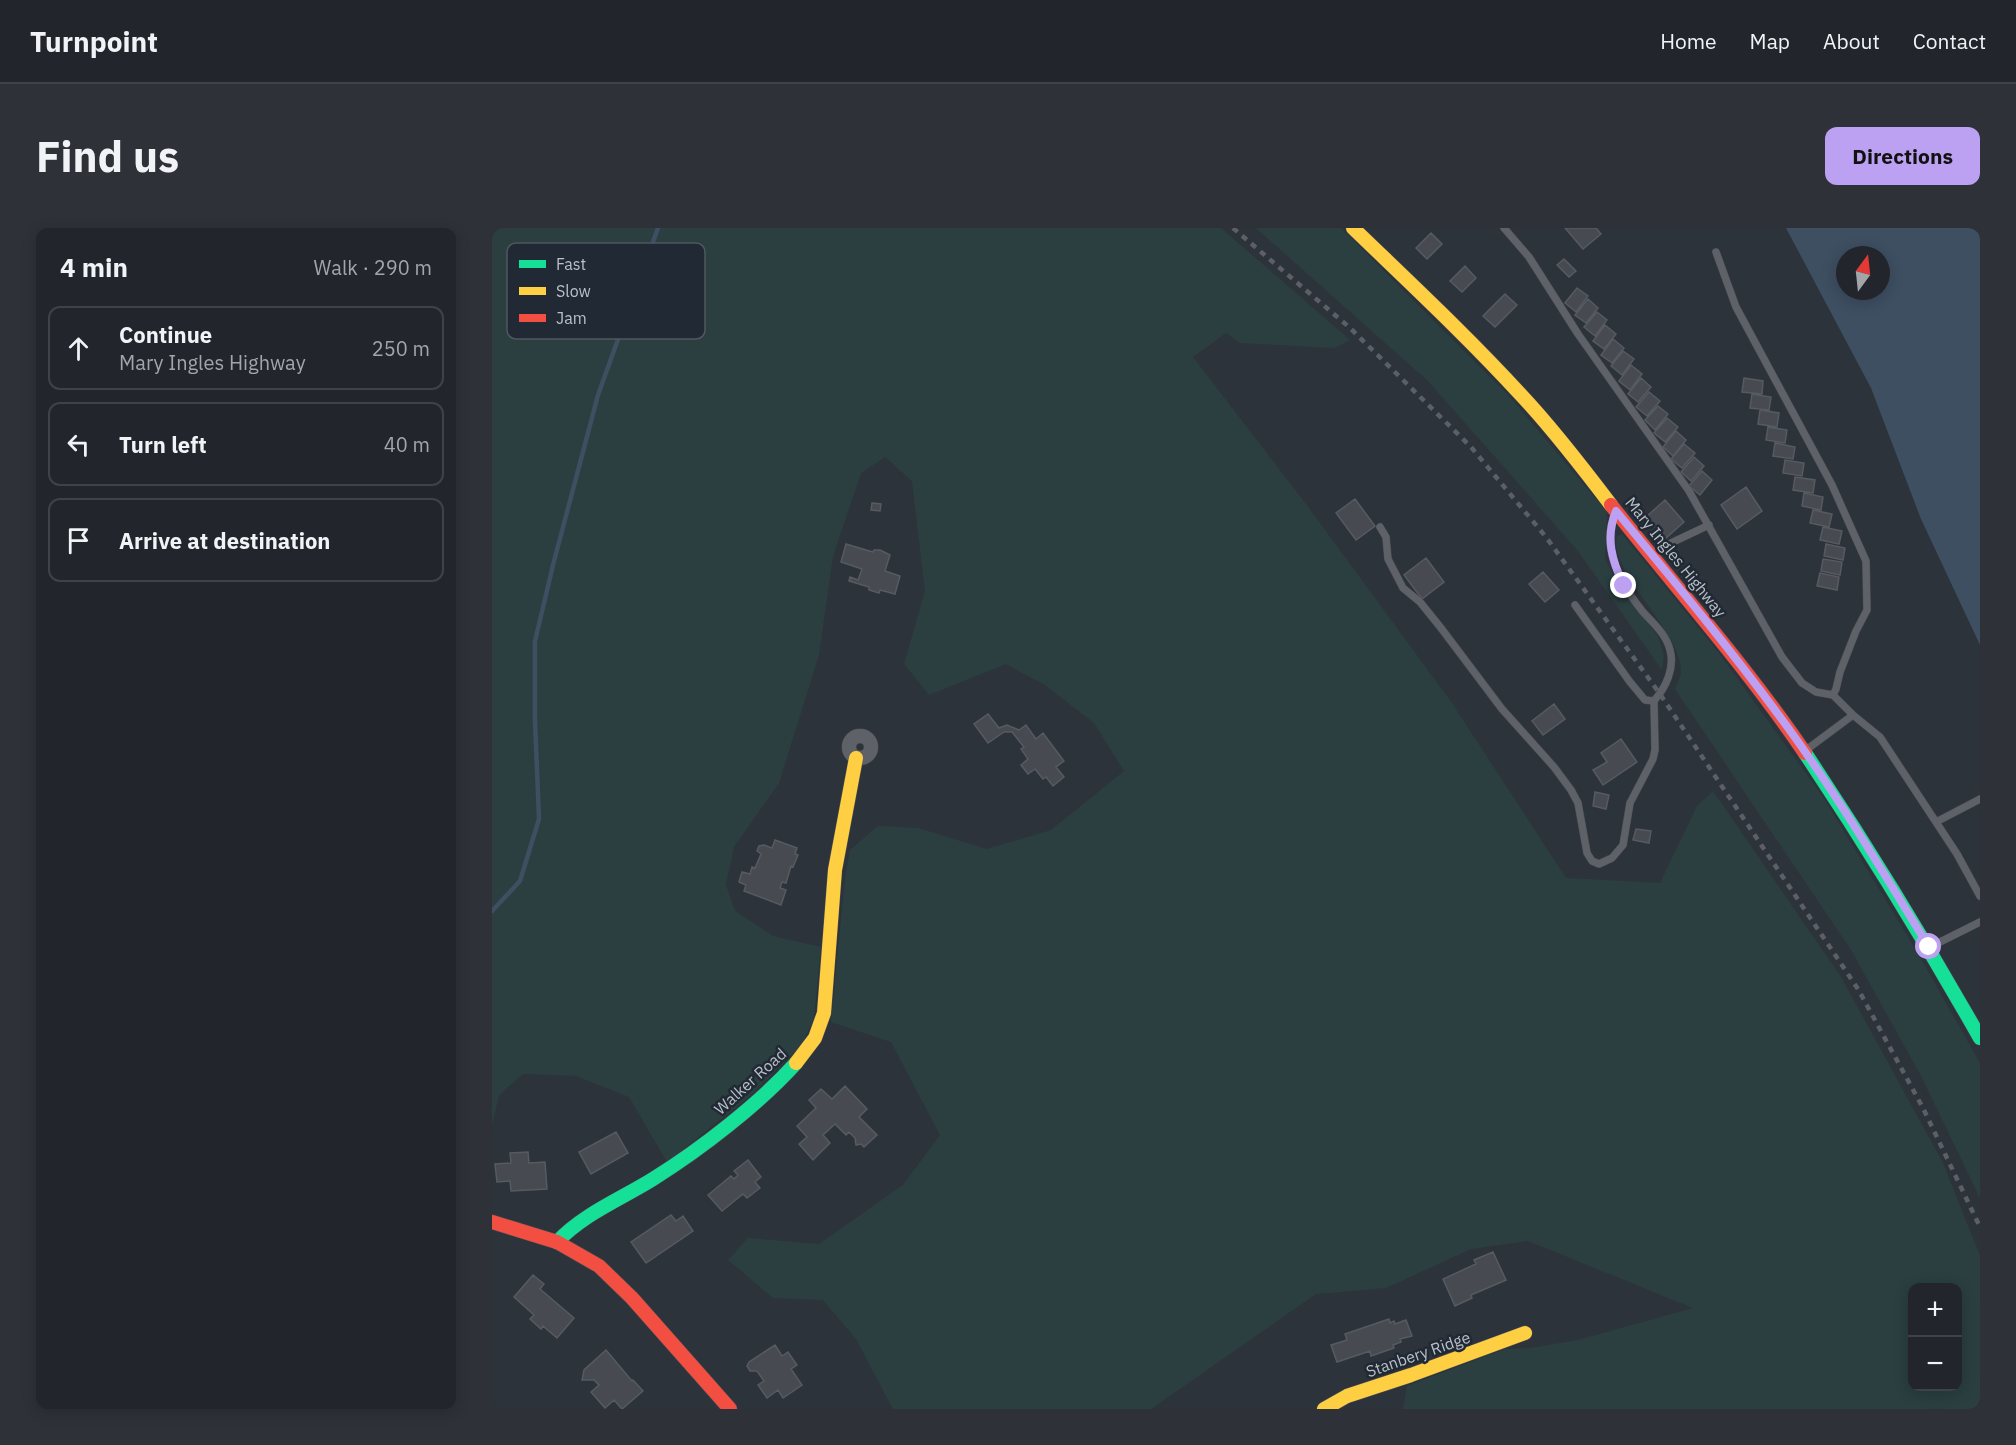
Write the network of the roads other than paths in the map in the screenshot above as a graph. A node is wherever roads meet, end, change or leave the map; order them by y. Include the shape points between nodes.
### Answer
1 (1353, 228) edge
2 (1507, 229) edge
3 (1716, 252) dead end
4 (1616, 511) junction
5 (1709, 525) junction
6 (1380, 527) dead end
7 (1653, 555) junction
8 (1575, 605) dead end
9 (1833, 694) junction
10 (1654, 701) junction
11 (1853, 715) junction
12 (1804, 751) junction
13 (856, 758) dead end
14 (1980, 799) edge
15 (1936, 822) junction
16 (1976, 881) edge
17 (1980, 896) edge
18 (1980, 922) edge
19 (1929, 947) junction
20 (1980, 1038) edge
21 (492, 1222) edge
22 (556, 1242) junction
23 (1525, 1333) dead end
24 (730, 1409) edge
25 (1324, 1409) edge

1 - 4 street, Mary Ingles Highway via 1522,396
2 - 5 lane
3 - 9 lane via 1736,307 1832,485 1866,561 1867,610
4 - 7 street, Mary Ingles Highway
4 - 10 lane via 1609,544 1615,567 1670,650 1668,681
5 - 7 lane
5 - 9 lane via 1782,657 1802,683 1816,692
6 - 10 lane via 1386,537 1388,559 1403,588 1441,628 1502,709 1571,790 1578,802 1587,853 1599,864 1612,858 1623,845 1630,803 1653,759
7 - 12 street, Mary Ingles Highway
8 - 10 lane via 1630,682 1646,700
9 - 11 lane
11 - 12 lane
11 - 15 lane via 1880,737
12 - 19 street, Mary Ingles Highway
13 - 22 street, Walker Road via 835,870 824,1013 811,1045 775,1085 700,1147 569,1228
14 - 15 lane
15 - 16 lane
16 - 17 lane
18 - 19 lane
19 - 20 street, Mary Ingles Highway
21 - 22 street
22 - 24 street via 599,1266 619,1284
23 - 25 street, Stanbery Ridge via 1347,1396

